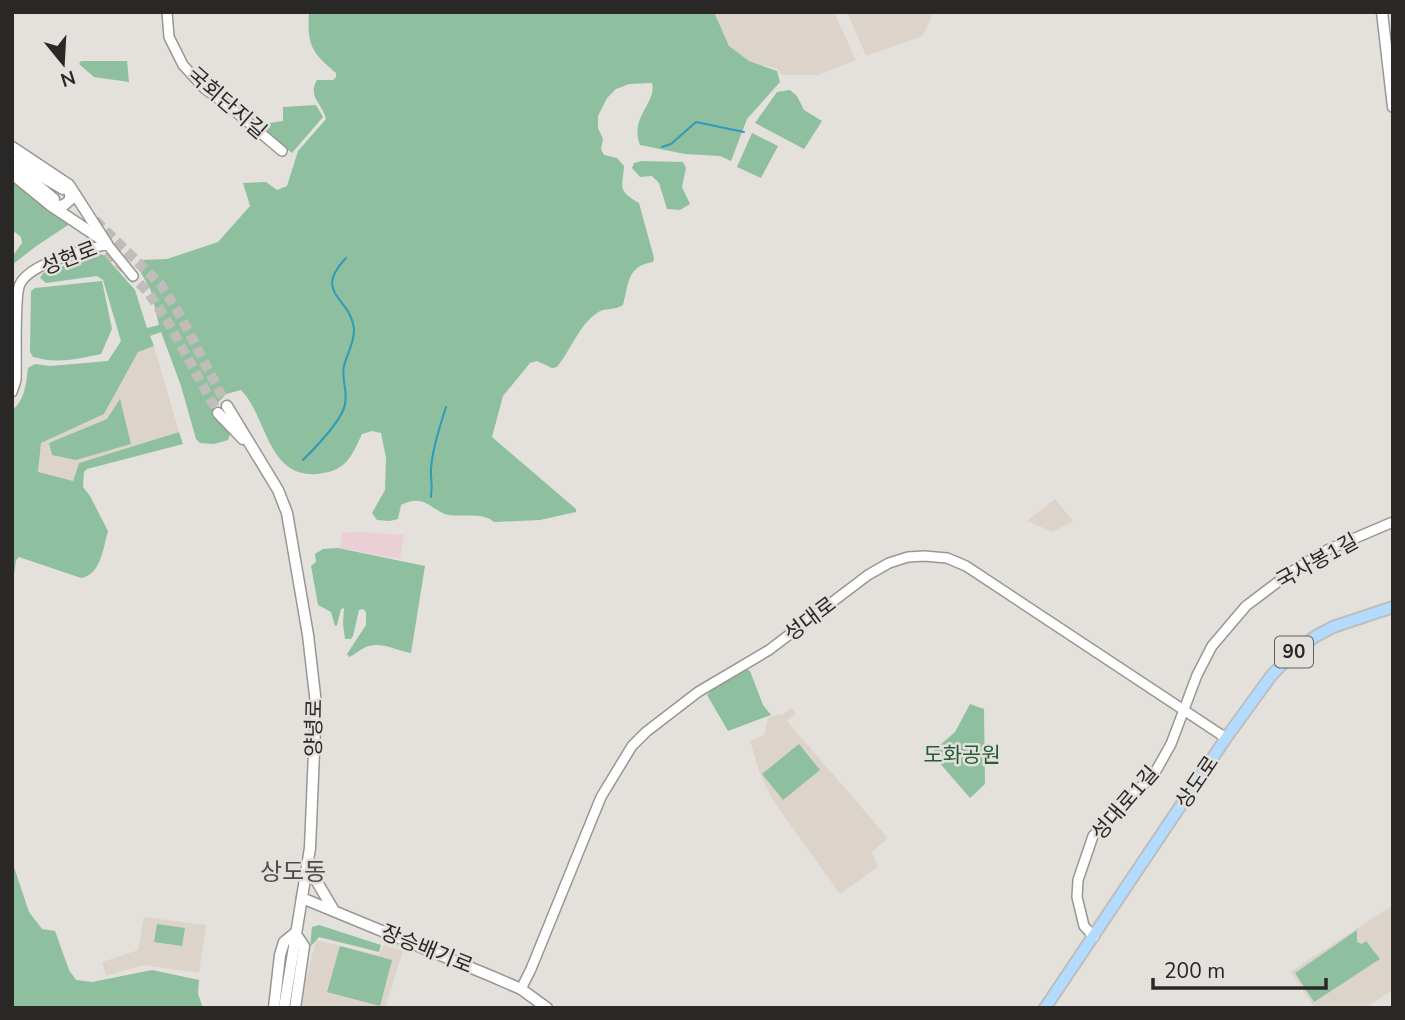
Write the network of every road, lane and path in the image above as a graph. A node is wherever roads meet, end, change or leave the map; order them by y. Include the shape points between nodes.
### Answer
1 (167, 12) edge
2 (1382, 12) edge
3 (1393, 107) edge
4 (12, 147) edge
5 (282, 151) dead end
6 (12, 161) edge
7 (12, 174) edge
8 (66, 187) junction
9 (54, 203) junction
10 (107, 244) junction
11 (133, 276) dead end
12 (12, 392) edge
13 (227, 406) tunnel mouth
14 (218, 413) tunnel mouth
15 (257, 455) junction
16 (1393, 522) edge
17 (1393, 607) edge
18 (1185, 710) junction
19 (1226, 738) junction
20 (307, 864) junction
21 (302, 898) junction
22 (332, 909) junction
23 (295, 933) junction
24 (1094, 937) junction
25 (521, 989) junction
26 (274, 1008) edge
27 (284, 1008) edge
28 (295, 1008) edge
29 (547, 1008) edge
30 (1045, 1008) edge

1 - 5 street, 국회단지길 via 169,37 183,65 205,89
2 - 3 main road
4 - 8 main road
6 - 8 main road
6 - 9 main road
7 - 9 main road
8 - 9 main road via 71,191 70,200 64,205
8 - 10 main road
9 - 10 main road
10 - 11 street
10 - 12 street, 성현로 via 44,264 22,281
13 - 15 main road, 양녕로
14 - 15 main road, 양녕로
15 - 20 main road, 양녕로 via 287,513 313,668 316,733
16 - 18 street, 국사봉1길 via 1327,550 1246,606 1212,646
17 - 19 main road, 상도로 / 90 via 1333,627 1301,646 1271,676
18 - 19 street, 성대로
18 - 24 street, 성대로1길 via 1153,776 1093,836 1077,897 1084,926
18 - 25 street, 성대로 via 966,566 924,556 889,563 769,650 698,692 632,746 601,797
19 - 24 main road, 상도로 / 90
20 - 21 main road, 양녕로
20 - 22 main road
21 - 22 main road, 장승배기로
21 - 23 main road, 양녕로
22 - 25 main road, 장승배기로
23 - 26 main road via 284,942 280,955
23 - 27 main road, 양녕로
23 - 28 main road via 304,946
24 - 30 main road, 상도로 / 90
25 - 29 main road, 장승배기로

